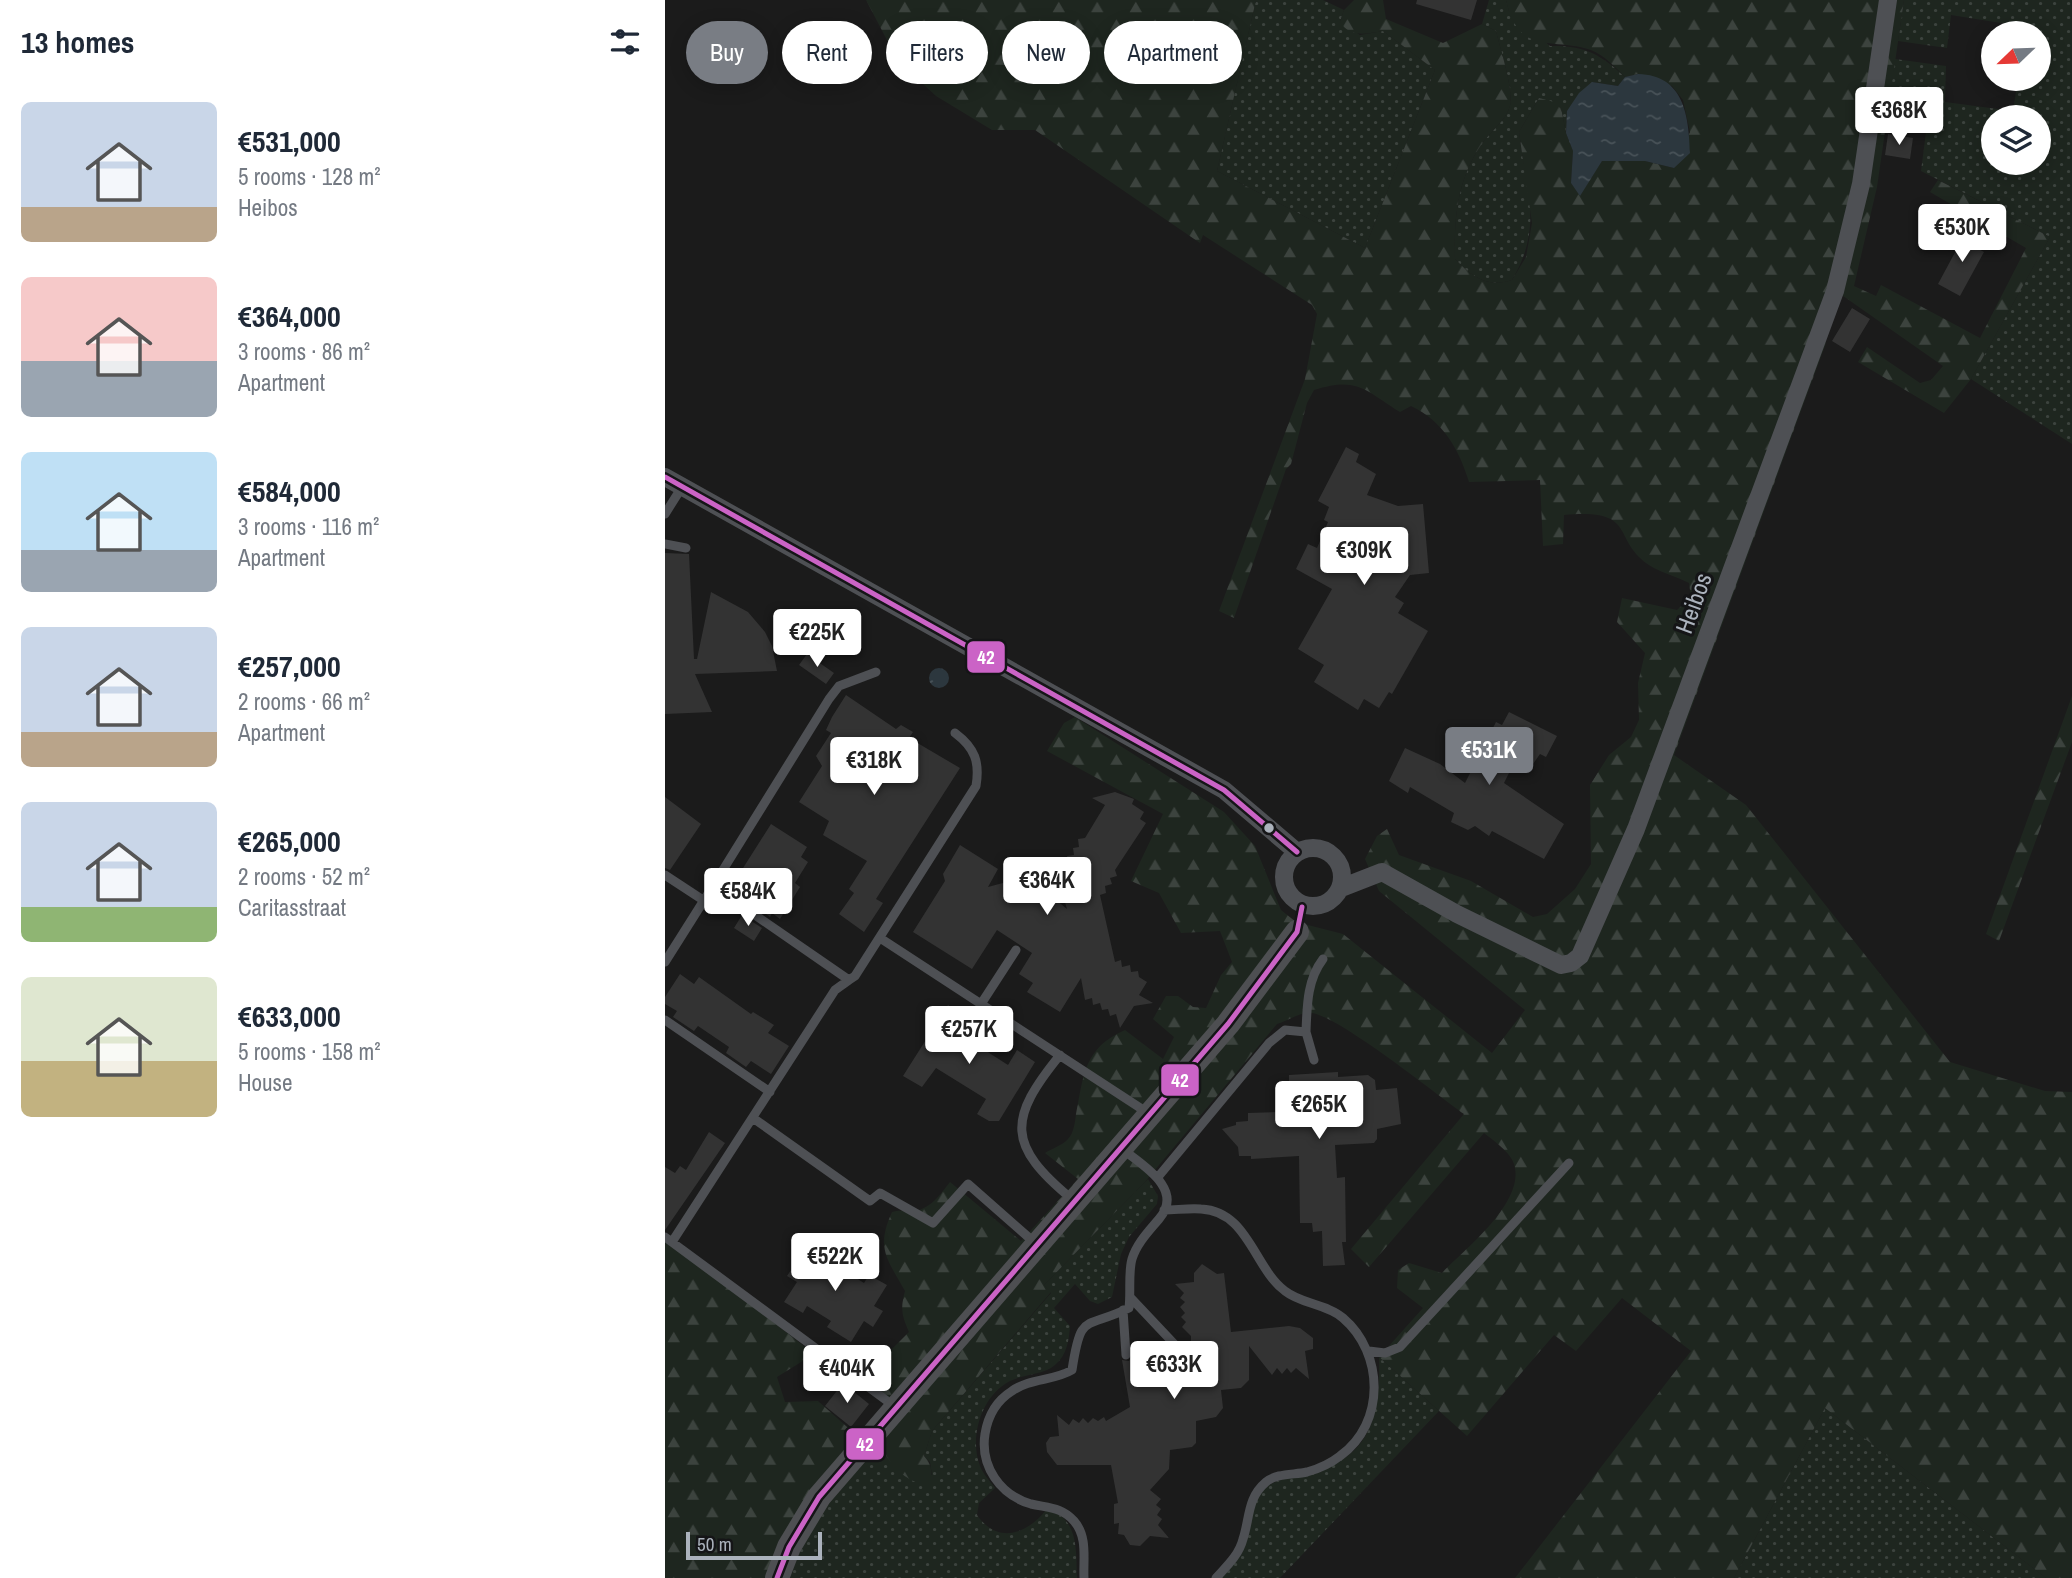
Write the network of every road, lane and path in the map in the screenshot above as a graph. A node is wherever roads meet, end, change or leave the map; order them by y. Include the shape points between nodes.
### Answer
1 (1888, 0) edge
2 (665, 477) edge
3 (682, 487) junction
4 (665, 514) edge
5 (665, 544) edge
6 (686, 548) dead end
7 (876, 671) dead end
8 (955, 733) dead end
9 (1297, 852) junction
10 (665, 875) edge
11 (713, 886) junction
12 (1341, 888) junction
13 (703, 900) junction
14 (1302, 907) junction
15 (1297, 932) joint
16 (880, 937) junction
17 (1016, 950) dead end
18 (1323, 959) dead end
19 (665, 962) edge
20 (849, 980) junction
21 (981, 1004) junction
22 (665, 1020) edge
23 (1306, 1031) junction
24 (1060, 1055) junction
25 (1314, 1060) dead end
26 (770, 1092) junction
27 (1150, 1114) junction
28 (753, 1118) junction
29 (1121, 1147) junction
30 (1569, 1163) dead end
31 (1158, 1177) junction
32 (1074, 1201) junction
33 (1164, 1210) junction
34 (669, 1239) edge
35 (1037, 1244) junction
36 (1130, 1297) junction
37 (1123, 1310) junction
38 (1179, 1349) dead end
39 (1369, 1351) junction
40 (1126, 1355) dead end
41 (896, 1408) junction
42 (777, 1578) edge
43 (1084, 1578) edge
44 (1216, 1578) edge

1 - 12 street, Heibos via 1861,184 1835,291 1636,829 1580,956 1561,965 1382,872
2 - 3 street
3 - 4 lane
3 - 9 street via 1224,790
5 - 6 lane
7 - 11 lane via 839,686 829,699
8 - 16 lane via 974,752 979,768 976,786
9 - 12 street via 1325,849 1338,860 1343,873
9 - 14 street via 1283,873 1289,894
10 - 13 lane
11 - 13 lane
11 - 20 lane
12 - 14 street via 1333,900 1321,906
13 - 19 lane
14 - 15 street
15 - 27 street via 1229,1024
16 - 20 lane
16 - 21 lane
17 - 21 lane
18 - 23 lane via 1312,979
20 - 26 lane via 835,990
21 - 24 lane
22 - 26 lane
23 - 25 lane
23 - 31 lane via 1285,1030 1269,1043
24 - 27 lane
24 - 32 lane via 1033,1089 1021,1127 1025,1149
26 - 28 lane
27 - 29 street
28 - 34 lane
28 - 35 lane via 870,1200 880,1193 933,1223 968,1184
29 - 31 lane
29 - 32 street
30 - 39 lane via 1400,1347 1385,1353
31 - 33 lane via 1167,1192
32 - 35 street
33 - 36 lane via 1131,1261
33 - 39 lane via 1204,1209 1230,1220 1247,1236 1285,1292 1342,1318
34 - 41 lane
35 - 41 street
36 - 37 lane via 1129,1308
36 - 38 lane
37 - 40 lane
37 - 43 lane via 1086,1325 1076,1339 1072,1370 1061,1377 1024,1384 997,1403 987,1421 986,1461 994,1479 1008,1493 1027,1503 1062,1510 1076,1523 1084,1545
39 - 44 lane via 1375,1379 1371,1416 1360,1436 1342,1455 1320,1468 1268,1481 1249,1505 1241,1545
41 - 42 street via 820,1497 789,1547

